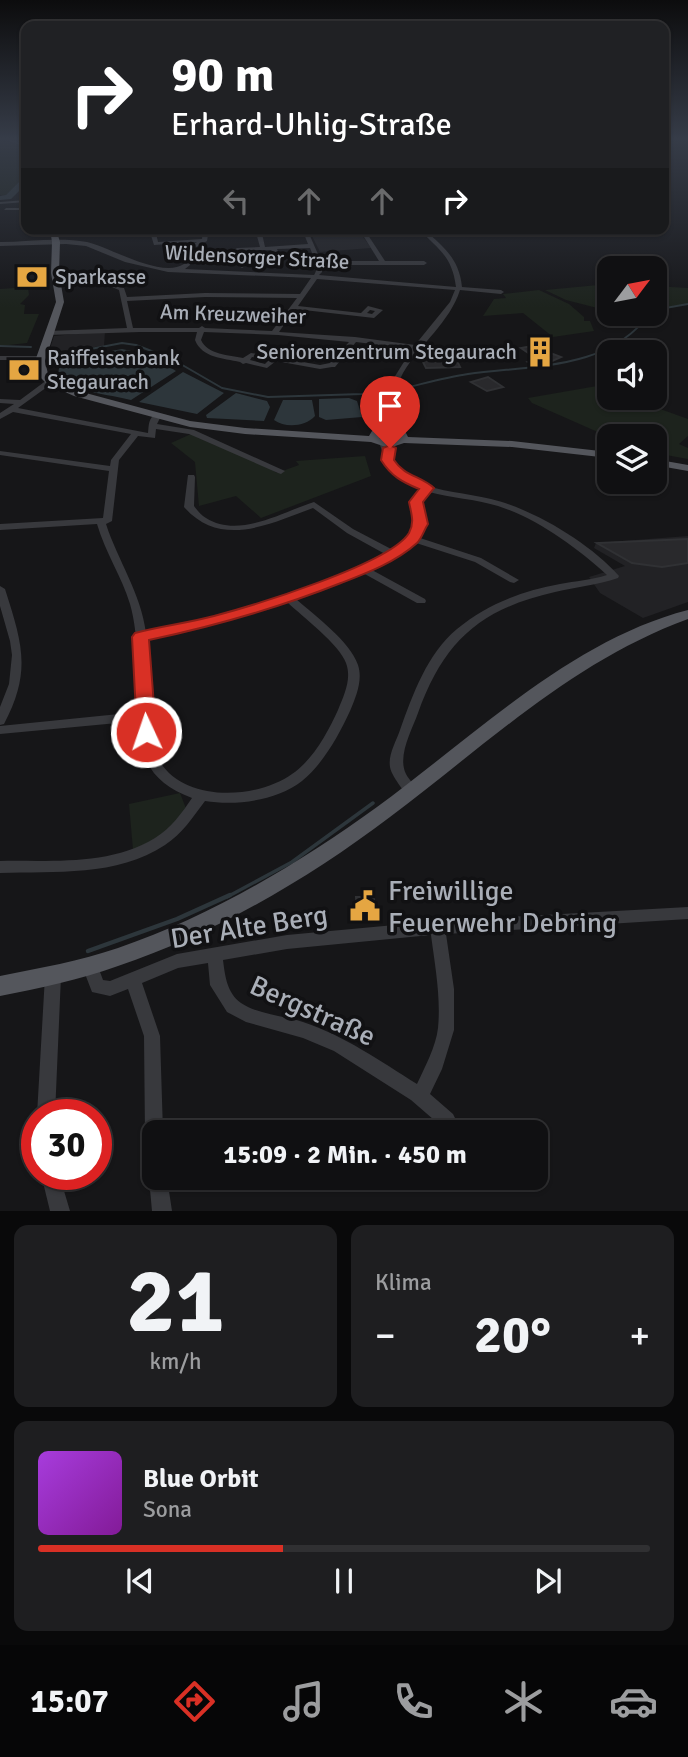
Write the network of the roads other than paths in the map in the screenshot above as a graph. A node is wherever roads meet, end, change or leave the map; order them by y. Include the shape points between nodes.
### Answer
1 (21, 201) edge
2 (10, 202) junction
3 (0, 203) edge
4 (21, 209) edge
5 (55, 235) edge
6 (154, 235) edge
7 (205, 235) edge
8 (260, 235) edge
9 (306, 235) edge
10 (366, 235) edge
11 (428, 235) edge
12 (205, 240) junction
13 (57, 242) junction
14 (0, 244) edge
15 (310, 246) junction
16 (273, 247) junction
17 (263, 248) junction
18 (319, 263) junction
19 (383, 263) junction
20 (424, 263) dead end
21 (280, 264) dead end
22 (242, 265) dead end
23 (178, 271) junction
24 (316, 277) junction
25 (94, 279) dead end
26 (57, 283) junction
27 (114, 286) dead end
28 (459, 289) junction
29 (501, 292) dead end
30 (302, 296) junction
31 (126, 299) junction
32 (293, 307) junction
33 (362, 315) dead end
34 (130, 328) junction
35 (202, 328) junction
36 (48, 332) junction
37 (275, 332) junction
38 (355, 339) junction
39 (415, 347) junction
40 (0, 358) edge
41 (40, 358) junction
42 (50, 382) junction
43 (0, 401) edge
44 (19, 402) junction
45 (10, 410) junction
46 (0, 417) edge
47 (155, 421) junction
48 (135, 434) junction
49 (388, 437) junction
50 (0, 453) edge
51 (597, 454) edge
52 (667, 464) edge
53 (113, 468) junction
54 (688, 468) edge
55 (281, 471) dead end
56 (191, 477) dead end
57 (427, 488) junction
58 (104, 522) junction
59 (1, 529) edge
60 (413, 539) junction
61 (393, 554) junction
62 (363, 569) junction
63 (514, 580) dead end
64 (0, 589) edge
65 (289, 598) junction
66 (421, 601) dead end
67 (688, 614) edge
68 (141, 637) junction
69 (145, 716) junction
70 (0, 721) edge
71 (0, 730) edge
72 (412, 791) junction
73 (201, 796) junction
74 (0, 867) edge
75 (688, 913) edge
76 (438, 928) junction
77 (215, 955) junction
78 (90, 966) junction
79 (53, 976) junction
80 (133, 981) junction
81 (0, 986) edge
82 (417, 1094) junction
83 (47, 1099) edge
84 (154, 1120) edge
85 (447, 1120) dead end
86 (54, 1190) edge
87 (159, 1190) edge
88 (60, 1211) edge
89 (162, 1211) edge

1 - 2 street
2 - 3 street
2 - 4 street via 6,209
5 - 13 main road
6 - 12 street via 156,244
7 - 12 street
8 - 17 street
9 - 15 street
10 - 19 street
11 - 28 street via 452,257 460,275
12 - 23 street via 184,251 187,264
13 - 14 street, Wildensorger Straße
13 - 23 street, Wildensorger Straße via 88,244 127,261
13 - 26 main road
15 - 16 street
15 - 18 street
16 - 17 street
16 - 21 street
17 - 22 street via 237,250
18 - 19 street
18 - 24 street
19 - 20 street
23 - 24 street, Wildensorger Straße
24 - 28 street, Wildensorger Straße
24 - 30 street
25 - 26 street
26 - 36 main road via 60,302
27 - 31 street via 122,289
28 - 29 street, Wildensorger Straße
28 - 39 street via 453,304
30 - 31 street
30 - 32 street
31 - 34 street
32 - 33 street
32 - 37 street
34 - 35 street, Am Kreuzweiher
34 - 36 street, Am Kreuzweiher
35 - 37 street, Am Kreuzweiher
35 - 38 street via 198,340 206,352 243,362 251,355 332,365
36 - 41 main road
37 - 38 street, Am Kreuzweiher
38 - 39 street, Am Kreuzweiher
39 - 49 street via 389,402
40 - 41 street
41 - 42 main road via 41,371
42 - 44 street
42 - 47 main road
43 - 44 street
44 - 45 street
45 - 46 street
45 - 48 street
47 - 48 street via 152,436
47 - 49 main road via 245,431
47 - 55 street
48 - 53 street
49 - 51 main road
49 - 57 street via 388,460 401,476
50 - 53 street
52 - 54 main road
53 - 58 street
56 - 61 street via 189,508 210,524 242,529 314,505
57 - 60 street via 416,502 421,524
57 - 72 street via 523,514 600,562 614,576 506,603 453,637 432,663 419,690 395,763 398,777
58 - 59 street
58 - 68 street via 108,544 134,595
60 - 61 street
60 - 63 street via 478,560
61 - 62 street
62 - 65 street
62 - 66 street
64 - 70 street via 16,637 19,669
65 - 68 street via 216,621
65 - 73 street via 350,659 354,673 347,704 311,766 294,779 253,796
67 - 72 main road via 640,631 583,661
68 - 69 street
69 - 71 street
69 - 73 street via 147,748 155,766 173,784
72 - 78 main road via 272,887 189,929
73 - 74 street via 176,832 142,853 103,863
75 - 76 street, Der Alte Berg
76 - 77 street, Der Alte Berg via 288,942
76 - 82 street via 446,1031 433,1069
77 - 80 street, Der Alte Berg via 177,961
77 - 82 street, Bergstraße via 218,985 233,1007 340,1045
78 - 79 main road
78 - 80 street, Der Alte Berg via 98,987 110,989
79 - 81 main road
79 - 83 street
80 - 84 street via 152,1036
82 - 85 street, Bergstraße
86 - 88 street
87 - 89 street

